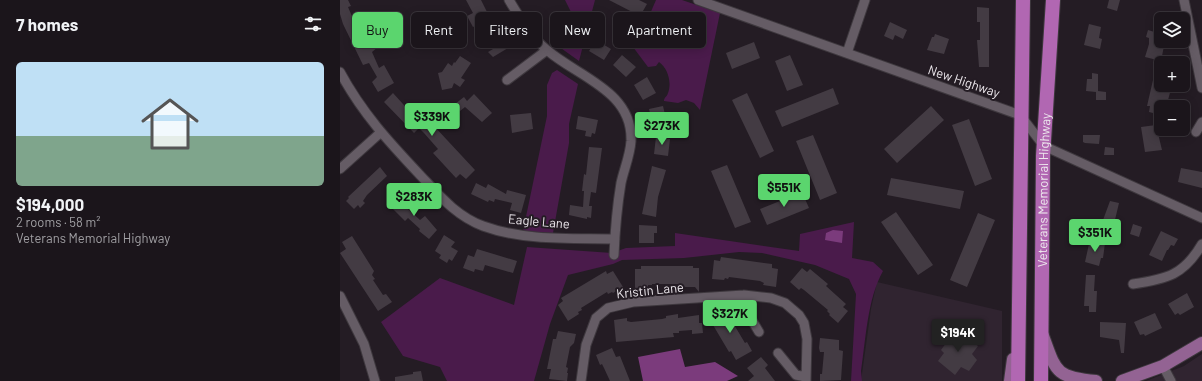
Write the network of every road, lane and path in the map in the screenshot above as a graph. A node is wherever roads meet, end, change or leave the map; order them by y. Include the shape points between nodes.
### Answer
1 (509, 0) edge
2 (698, 0) edge
3 (865, 0) edge
4 (1023, 0) edge
5 (1053, 0) edge
6 (1184, 0) edge
7 (547, 50) junction
8 (847, 53) junction
9 (1200, 63) edge
10 (340, 72) edge
11 (507, 80) dead end
12 (1202, 88) edge
13 (1020, 115) junction
14 (1202, 122) edge
15 (1196, 132) dead end
16 (380, 133) junction
17 (1044, 146) junction
18 (340, 170) edge
19 (1202, 218) edge
20 (615, 239) junction
21 (1202, 244) edge
22 (614, 255) dead end
23 (1133, 284) dead end
24 (744, 295) junction
25 (340, 296) edge
26 (1019, 323) junction
27 (1042, 331) junction
28 (759, 332) dead end
29 (1202, 343) edge
30 (778, 353) dead end
31 (1163, 366) junction
32 (1139, 378) edge
33 (806, 379) edge
34 (372, 380) edge
35 (581, 381) edge
36 (1010, 381) edge
37 (1018, 381) edge
38 (1041, 381) edge
39 (1096, 381) edge
40 (1122, 381) edge
41 (1171, 381) edge

1 - 7 street via 524,25
2 - 8 street, New Highway
3 - 8 street
4 - 13 highway, Veterans Memorial Highway
5 - 17 highway, Veterans Memorial Highway
6 - 9 street
7 - 11 street
7 - 20 street via 604,88 620,104 628,120 631,141 617,208
8 - 13 street, New Highway
9 - 12 street
10 - 16 street, Eagle Lane via 361,108
13 - 17 street
13 - 26 highway, Veterans Memorial Highway
14 - 15 street
16 - 18 street
16 - 20 street, Eagle Lane via 449,206 463,217 482,226 510,234
17 - 19 street
17 - 27 highway, Veterans Memorial Highway
20 - 22 street
21 - 23 street via 1187,265 1175,274
24 - 28 street via 747,312
24 - 33 street, Kristin Lane via 771,298 785,304 799,315 804,324 807,340
24 - 35 street, Kristin Lane via 633,302 608,308 596,318 586,345
25 - 34 street via 364,344
26 - 36 main road
26 - 37 highway, Veterans Memorial Highway
27 - 38 highway, Veterans Memorial Highway
27 - 39 main road via 1057,370 1073,379
29 - 31 main road
30 - 33 street via 796,375
31 - 32 main road
31 - 41 street
32 - 40 main road

